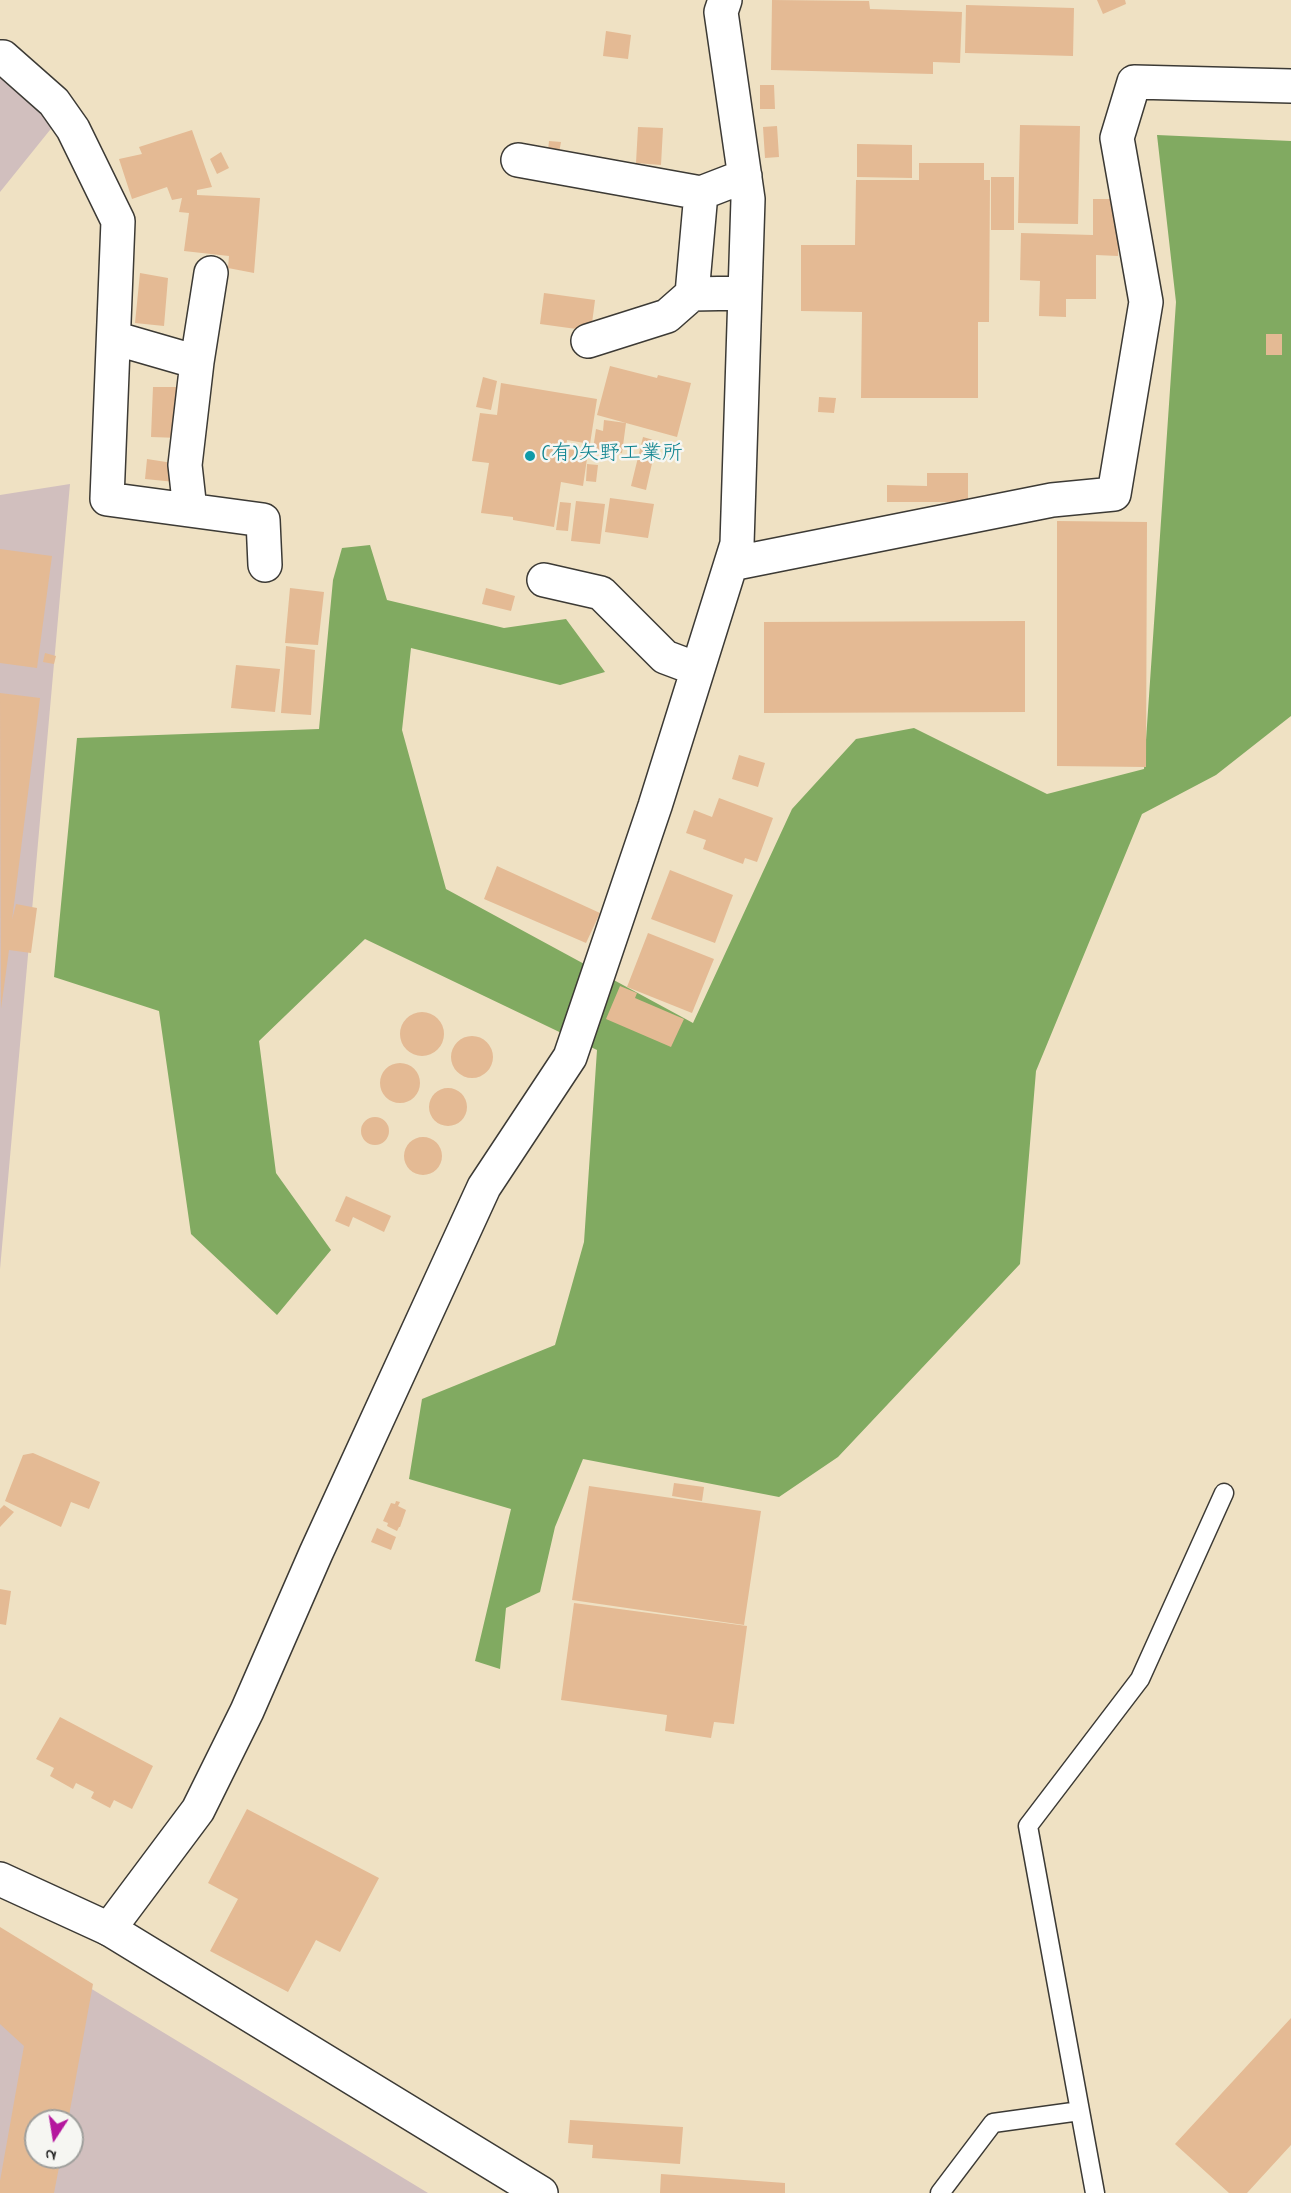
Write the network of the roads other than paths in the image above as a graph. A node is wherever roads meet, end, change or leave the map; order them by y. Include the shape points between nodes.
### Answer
1 (725, 0) edge
2 (0, 57) edge
3 (1291, 86) edge
4 (518, 160) dead end
5 (745, 176) junction
6 (701, 193) junction
7 (211, 273) dead end
8 (745, 293) junction
9 (692, 294) junction
10 (114, 338) junction
11 (588, 341) dead end
12 (197, 362) junction
13 (190, 510) junction
14 (731, 564) junction
15 (266, 565) dead end
16 (544, 580) dead end
17 (697, 669) junction
18 (1224, 1493) dead end
19 (0, 1879) edge
20 (109, 1929) junction
21 (1080, 2111) junction
22 (541, 2193) edge
23 (940, 2193) edge
24 (1095, 2193) edge

1 - 5 street via 721,12
2 - 10 street via 54,102 73,129 118,220
3 - 14 street via 1134,82 1117,138 1146,302 1114,494 1052,500
4 - 6 street
5 - 6 street
5 - 8 street
6 - 9 street
7 - 12 street
8 - 9 street
8 - 14 street via 737,544
9 - 11 street via 666,315
10 - 12 street
10 - 13 street via 107,499
12 - 13 street via 185,465
13 - 15 street via 262,520
14 - 17 street
16 - 17 street via 602,593 665,657
17 - 20 street via 570,1057 484,1187 247,1711 198,1810
18 - 21 lane via 1140,1678 1028,1826
19 - 20 street
20 - 22 street
21 - 23 lane via 993,2123
21 - 24 lane

